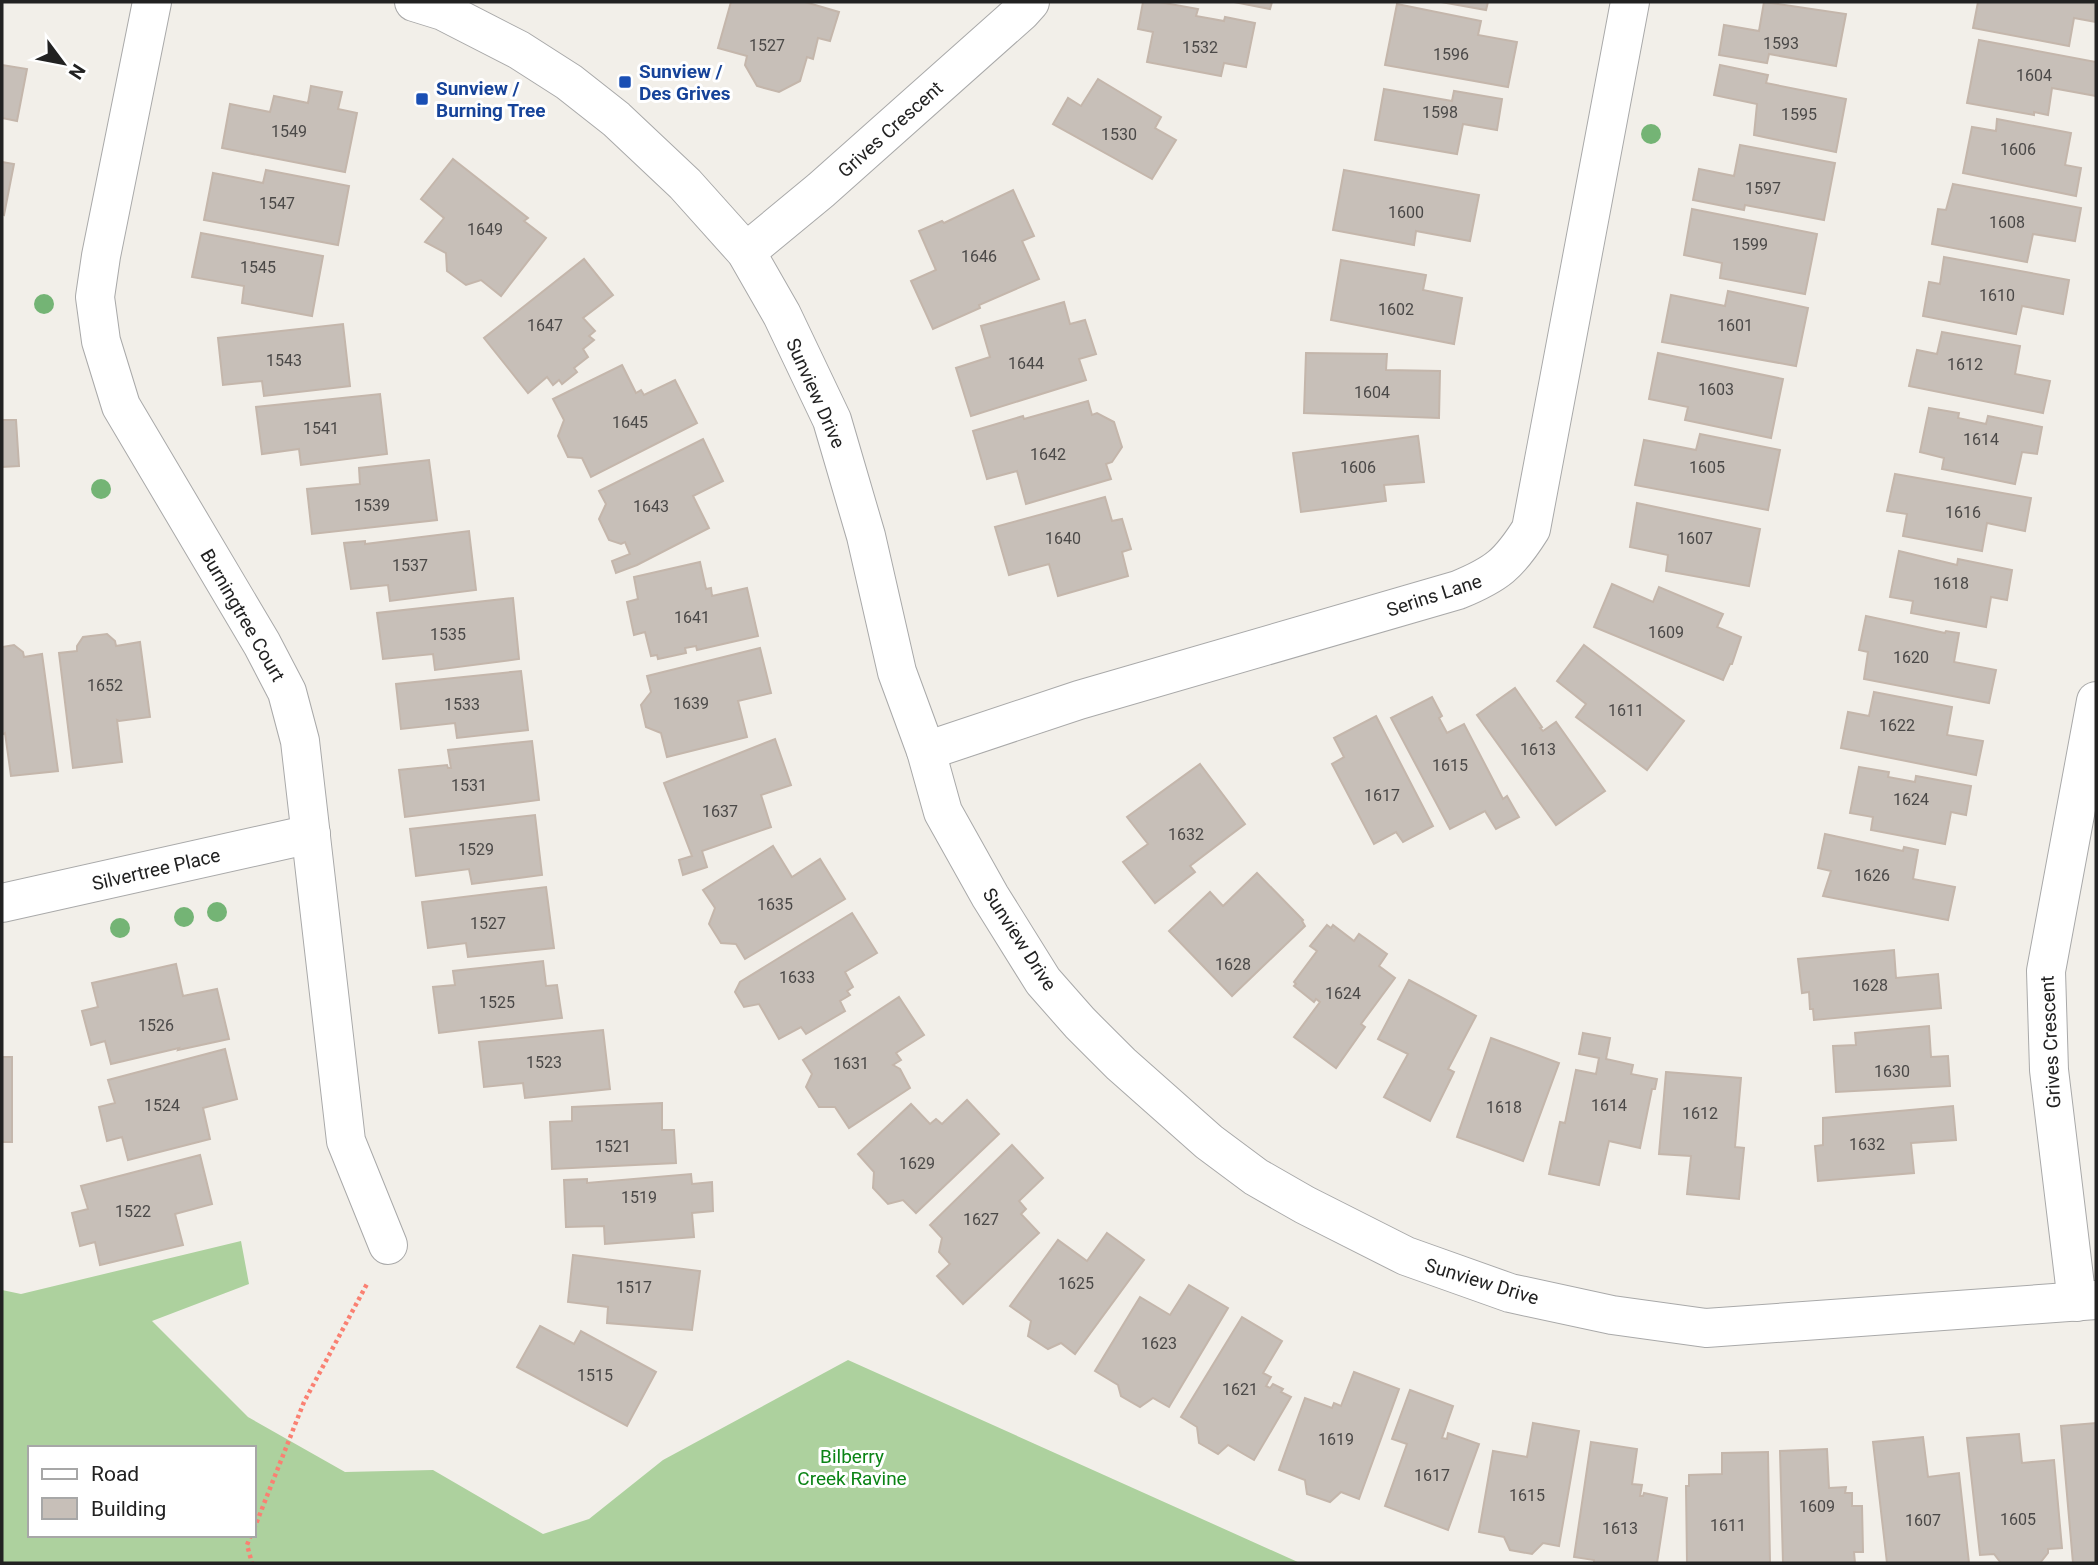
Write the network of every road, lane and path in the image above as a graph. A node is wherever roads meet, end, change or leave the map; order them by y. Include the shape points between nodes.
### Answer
1 (152, 2) edge
2 (414, 2) edge
3 (1030, 2) edge
4 (1630, 2) edge
5 (747, 252) junction
6 (2096, 701) edge
7 (926, 751) junction
8 (311, 834) junction
9 (2, 903) edge
10 (388, 1245) joint
11 (2086, 1301) edge
12 (256, 1524) edge
13 (250, 1537) edge
14 (252, 1563) edge

1 - 8 street, Burningtree Court via 101,256 96,297 101,341 121,406 287,692 300,741
2 - 5 street, Sunview Drive via 443,11 519,50 569,82 685,184
3 - 5 street, Grives Crescent
4 - 7 street, Serins Lane via 1531,529 1514,556 1489,578 1458,590 1079,700
5 - 7 street, Sunview Drive via 832,420 866,536 897,672
6 - 11 street, Grives Crescent via 2046,971 2049,1070
7 - 11 street, Sunview Drive via 943,811 990,896 1043,981 1080,1023 1209,1142 1256,1177 1406,1256 1510,1293 1612,1315 1706,1328
8 - 9 street, Silvertree Place
8 - 10 street, Burningtree Court via 346,1141
10 - 12 path via 304,1402
13 - 14 path via 247,1545

